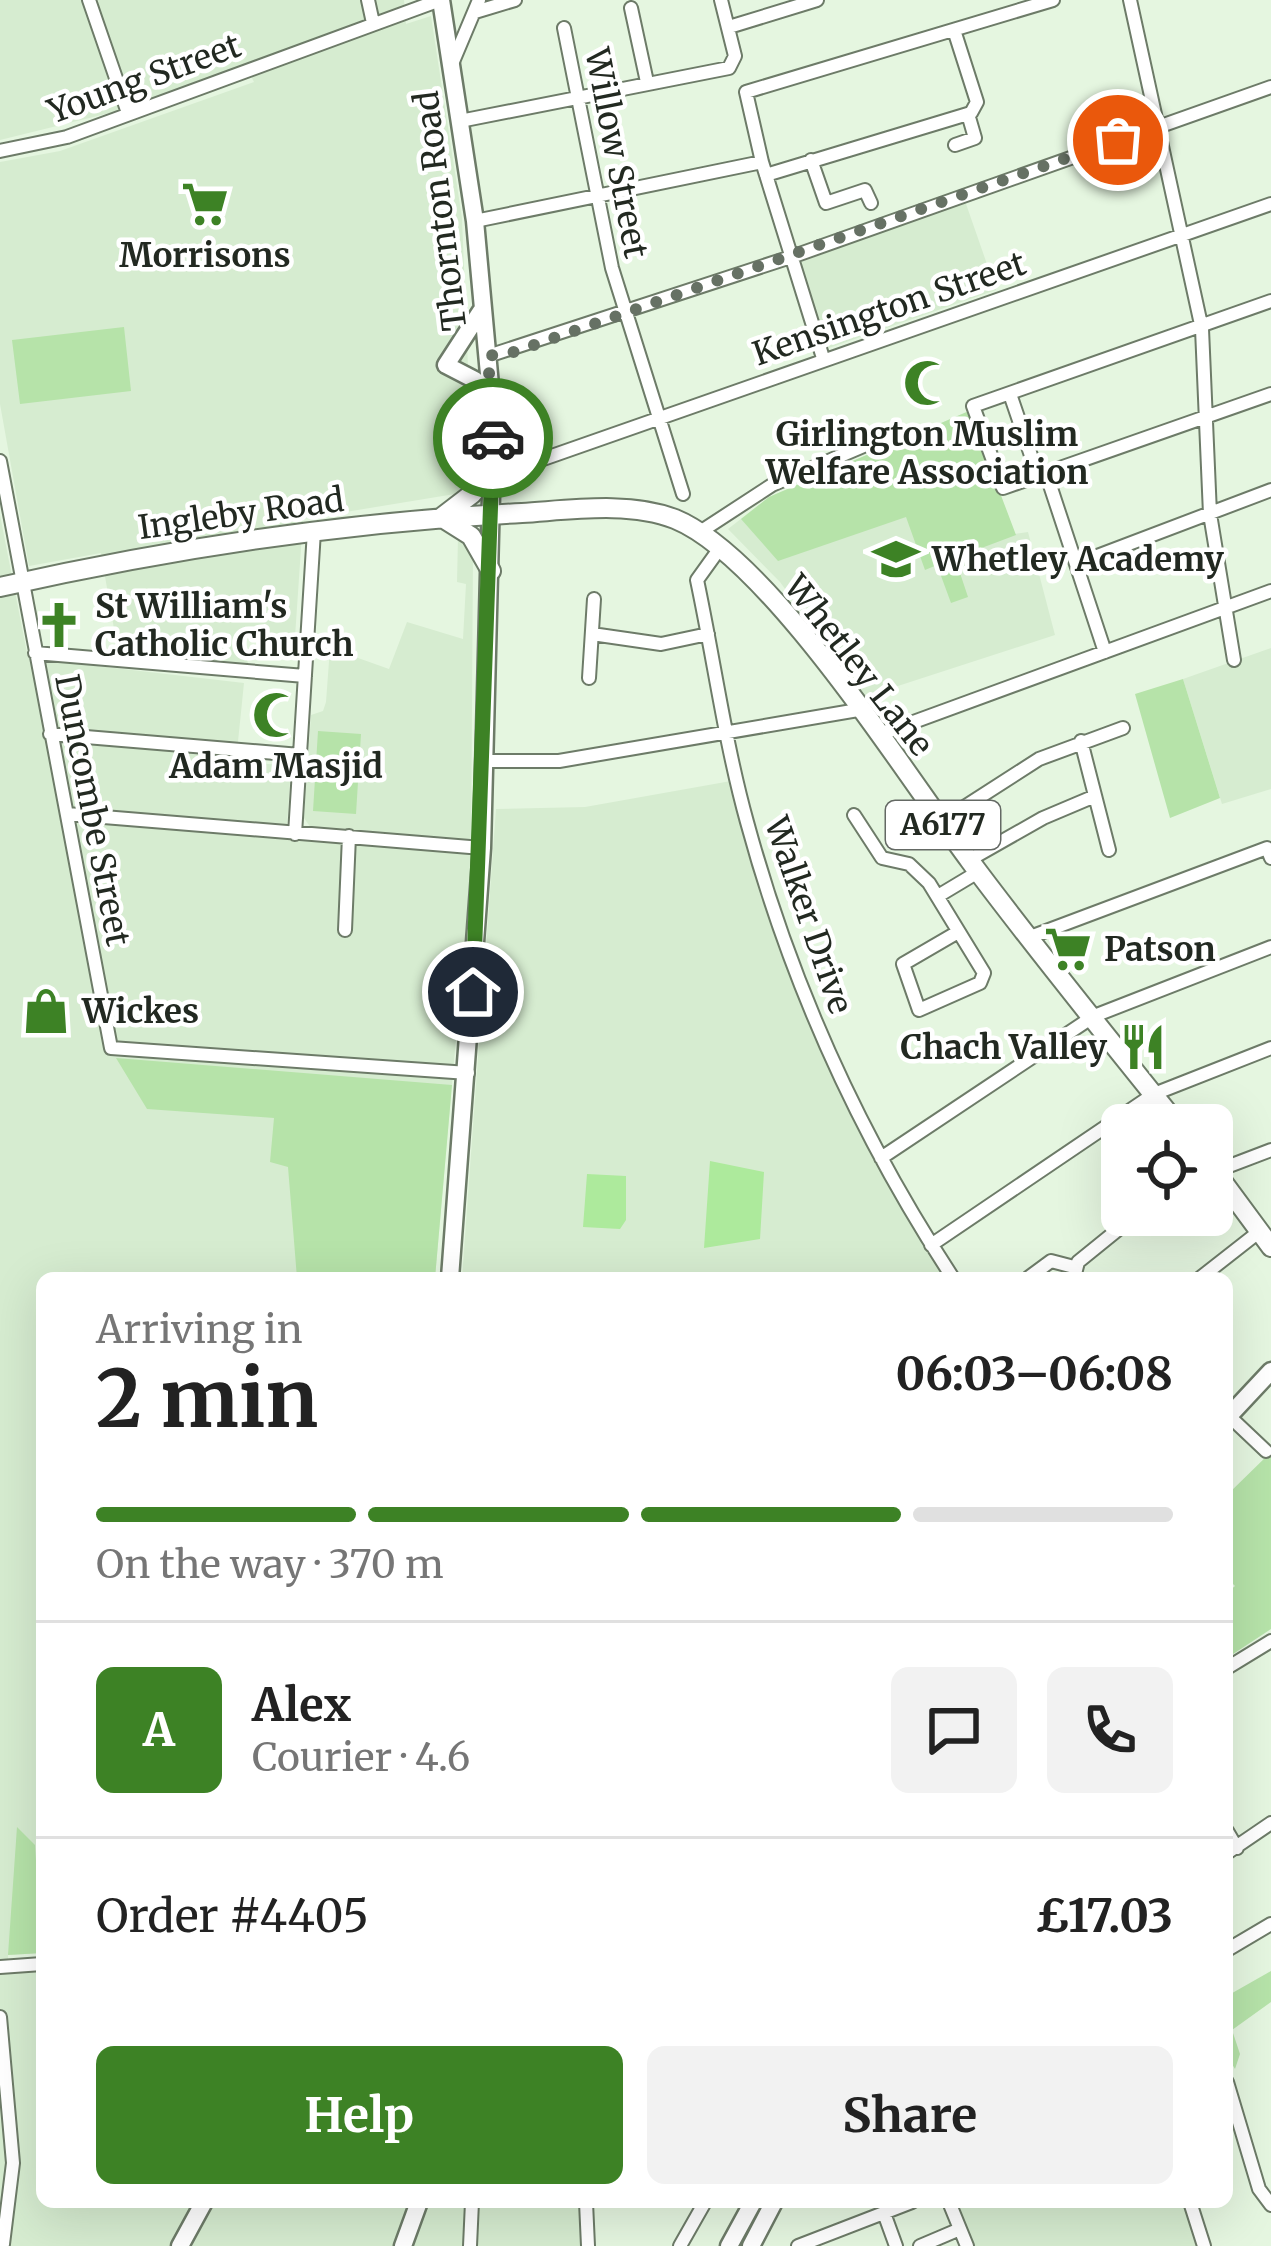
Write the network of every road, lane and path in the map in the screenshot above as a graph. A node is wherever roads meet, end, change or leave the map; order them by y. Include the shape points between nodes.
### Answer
1 (89, 0) edge
2 (368, 0) edge
3 (440, 0) edge
4 (515, 0) edge
5 (721, 0) edge
6 (818, 0) edge
7 (1053, 0) edge
8 (1130, 0) edge
9 (477, 6) edge
10 (631, 8) dead end
11 (374, 23) junction
12 (728, 27) junction
13 (564, 28) dead end
14 (954, 30) junction
15 (452, 64) junction
16 (647, 82) junction
17 (1271, 87) edge
18 (577, 97) junction
19 (128, 113) junction
20 (970, 113) junction
21 (460, 121) junction
22 (1160, 125) junction
23 (955, 145) dead end
24 (0, 151) edge
25 (811, 160) junction
26 (764, 169) junction
27 (595, 195) junction
28 (872, 203) dead end
29 (1271, 204) edge
30 (475, 221) junction
31 (1182, 237) junction
32 (794, 256) junction
33 (1271, 302) edge
34 (483, 305) junction
35 (625, 313) junction
36 (1202, 329) junction
37 (488, 356) junction
38 (824, 358) junction
39 (1010, 394) junction
40 (1271, 394) edge
41 (492, 401) junction
42 (1205, 417) junction
43 (657, 419) junction
44 (866, 445) dead end
45 (0, 461) edge
46 (526, 465) dead end
47 (493, 468) junction
48 (1042, 474) junction
49 (1271, 490) edge
50 (683, 494) dead end
51 (494, 514) junction
52 (1210, 514) junction
53 (441, 517) junction
54 (314, 531) junction
55 (700, 532) junction
56 (720, 548) junction
57 (1076, 565) junction
58 (491, 571) junction
59 (24, 582) junction
60 (0, 587) edge
61 (1271, 591) edge
62 (594, 599) dead end
63 (1222, 610) junction
64 (592, 634) junction
65 (708, 634) junction
66 (1105, 652) junction
67 (35, 653) junction
68 (1234, 660) dead end
69 (304, 676) junction
70 (589, 678) dead end
71 (858, 710) junction
72 (1123, 728) dead end
73 (728, 731) junction
74 (50, 734) junction
75 (878, 734) junction
76 (1081, 742) junction
77 (300, 755) junction
78 (484, 760) junction
79 (1095, 796) junction
80 (68, 814) junction
81 (854, 815) dead end
82 (941, 822) junction
83 (295, 834) junction
84 (349, 836) junction
85 (482, 848) junction
86 (1109, 850) dead end
87 (1269, 853) edge
88 (974, 866) junction
89 (938, 896) junction
90 (345, 929) dead end
91 (958, 932) junction
92 (1030, 937) junction
93 (1271, 946) edge
94 (1094, 1016) junction
95 (1271, 1048) edge
96 (468, 1073) junction
97 (1154, 1094) junction
98 (1162, 1104) edge
99 (1271, 1150) edge
100 (880, 1158) junction
101 (1233, 1163) edge
102 (1233, 1195) edge
103 (1114, 1236) edge
104 (1265, 1239) edge
105 (931, 1245) junction
106 (451, 1272) edge
107 (949, 1272) edge
108 (1036, 1272) edge
109 (1072, 1272) edge
110 (1075, 1272) edge
111 (1209, 1272) edge
112 (1271, 1371) edge
113 (1233, 1412) edge
114 (1233, 1421) edge
115 (1266, 1451) dead end
116 (1271, 1640) edge
117 (1233, 1664) edge
118 (1271, 1823) edge
119 (1233, 1849) edge
120 (1271, 1924) edge
121 (1233, 1946) edge
122 (36, 1964) edge
123 (0, 1967) edge
124 (0, 2017) edge
125 (1233, 2103) edge
126 (1271, 2204) edge
127 (201, 2208) edge
128 (416, 2208) edge
129 (472, 2208) edge
130 (586, 2208) edge
131 (702, 2208) edge
132 (750, 2208) edge
133 (771, 2208) edge
134 (897, 2208) edge
135 (952, 2208) edge
136 (1192, 2208) edge
137 (884, 2213) junction
138 (961, 2229) junction
139 (5, 2245) edge
140 (180, 2246) edge
141 (403, 2246) edge
142 (470, 2246) edge
143 (588, 2246) edge
144 (680, 2246) edge
145 (729, 2246) edge
146 (751, 2246) edge
147 (798, 2246) edge
148 (896, 2246) edge
149 (920, 2246) edge
150 (967, 2246) edge
151 (1204, 2246) edge

1 - 19 street
2 - 11 street
3 - 11 street, Young Street
3 - 15 main road, Thornton Road
4 - 9 street
5 - 12 street
6 - 12 street
7 - 14 street
8 - 22 street
9 - 15 street
10 - 16 street
11 - 19 street, Young Street
12 - 16 street via 735,56 729,68
13 - 18 street, Willow Street
14 - 20 street via 976,102
14 - 26 street via 750,88
15 - 21 main road, Thornton Road
16 - 18 street
17 - 22 street
18 - 21 street
18 - 27 street, Willow Street
19 - 24 street, Young Street
20 - 23 street via 975,138
20 - 25 street
21 - 30 main road, Thornton Road
22 - 31 street
22 - 32 street
25 - 26 street
25 - 28 street via 826,203 865,190
26 - 27 street
26 - 32 street
27 - 30 street
27 - 35 street, Willow Street
29 - 31 street, Kensington Street
30 - 34 main road, Thornton Road
31 - 36 street
31 - 38 street, Kensington Street
32 - 35 street
32 - 38 street
33 - 36 street
34 - 37 main road, Thornton Road
34 - 41 main road via 446,364
35 - 37 street
35 - 43 street, Willow Street
36 - 39 street
36 - 42 street
37 - 41 main road, Thornton Road
38 - 43 street, Kensington Street
39 - 48 street
39 - 48 street via 973,406 1003,488
40 - 42 street
41 - 47 main road, Thornton Road
42 - 48 street
42 - 52 street
43 - 46 street, Kensington Street
43 - 50 street, Willow Street
44 - 55 street via 772,485
45 - 59 street, Duncombe Street
47 - 51 main road, Thornton Road
47 - 53 main road
48 - 57 street
49 - 52 street
51 - 53 main road, Ingleby Road / A6177
51 - 55 main road, Whetley Lane / A6177 via 649,510
51 - 58 main road, Thornton Road
52 - 57 street
52 - 63 street
53 - 54 main road, Ingleby Road / A6177
53 - 58 main road via 471,536
54 - 59 main road, Ingleby Road / A6177
54 - 69 street
55 - 56 main road, Whetley Lane / A6177
56 - 65 street, Walker Drive via 697,580
56 - 71 main road, Whetley Lane / A6177 via 794,624
57 - 66 street
58 - 78 main road, Thornton Road
59 - 60 main road, Ingleby Road / A6177
59 - 67 street, Duncombe Street
61 - 63 street
62 - 64 street
63 - 66 street
63 - 68 street
64 - 65 street via 661,644
64 - 70 street
65 - 73 street, Walker Drive
66 - 75 street
67 - 69 street
67 - 74 street, Duncombe Street
69 - 77 street
71 - 73 street
71 - 75 main road, Whetley Lane / A6177
72 - 76 street
73 - 78 street via 559,761
73 - 100 street, Walker Drive via 772,908
74 - 77 street
74 - 80 street, Duncombe Street
75 - 82 main road, Whetley Lane / A6177
76 - 79 street
76 - 82 street via 1003,778
77 - 83 street
78 - 85 main road, Thornton Road
79 - 86 street
79 - 88 street via 1043,818
80 - 83 street
80 - 96 street, Duncombe Street via 112,1048
81 - 89 street via 882,858 909,864
82 - 88 main road, Whetley Lane / A6177
83 - 84 street
84 - 85 street
84 - 90 street
85 - 96 main road, Thornton Road
87 - 92 street
88 - 89 street
88 - 92 main road, Whetley Lane / A6177
89 - 91 street
91 - 91 street via 984,973 980,982 920,1010 903,964
92 - 94 main road, Whetley Lane / A6177
93 - 94 street
94 - 97 main road, Whetley Lane / A6177
94 - 100 street
95 - 97 street
96 - 106 main road, Thornton Road
97 - 98 main road, Whetley Lane / A6177
97 - 105 street
99 - 101 street
100 - 105 street, Walker Drive
102 - 104 main road
103 - 110 street
104 - 111 street
105 - 107 street, Walker Drive
108 - 109 street via 1051,1261
112 - 113 main road
114 - 115 street
116 - 117 street
118 - 119 street
120 - 121 street
122 - 123 street
124 - 139 street via 14,2163
125 - 126 street via 1258,2189
127 - 140 main road
128 - 141 main road
129 - 142 street
130 - 143 street
131 - 144 street
132 - 145 main road
133 - 146 main road
134 - 137 street
135 - 138 street
136 - 151 street
137 - 147 street
137 - 148 street
138 - 149 street
138 - 150 street

